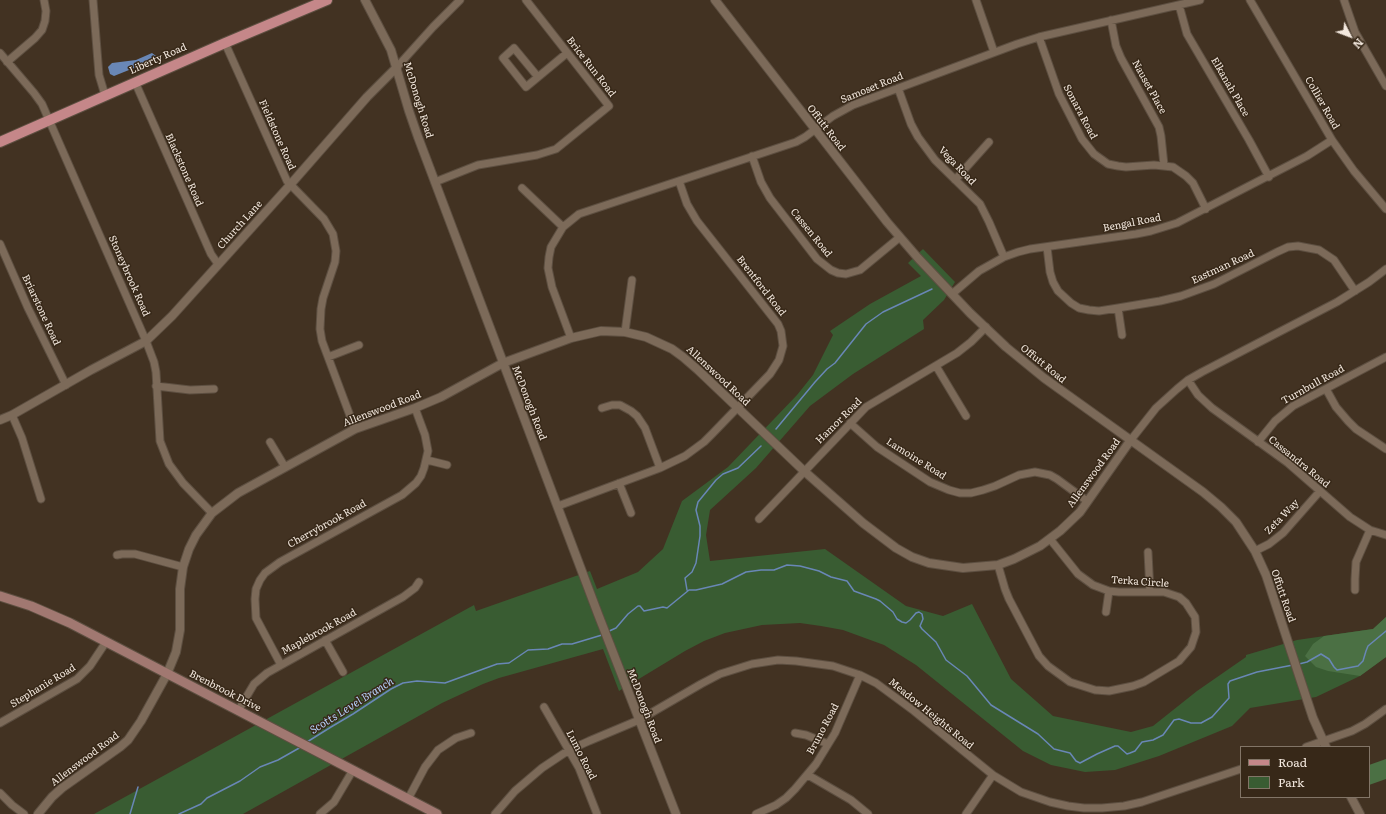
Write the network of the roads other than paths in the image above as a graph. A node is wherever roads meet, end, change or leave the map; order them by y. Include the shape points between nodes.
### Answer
1 (44, 0) edge
2 (93, 0) edge
3 (327, 0) edge
4 (366, 0) edge
5 (460, 0) edge
6 (526, 0) edge
7 (715, 0) edge
8 (976, 0) edge
9 (1200, 0) edge
10 (1250, 0) edge
11 (1344, 0) edge
12 (1179, 5) junction
13 (1111, 20) junction
14 (1039, 37) junction
15 (225, 43) junction
16 (994, 52) junction
17 (0, 53) edge
18 (567, 53) junction
19 (7, 62) junction
20 (397, 67) junction
21 (538, 77) junction
22 (135, 82) junction
23 (1386, 86) edge
24 (898, 88) junction
25 (105, 95) junction
26 (49, 120) junction
27 (815, 130) junction
28 (1332, 140) junction
29 (0, 142) edge
30 (989, 142) dead end
31 (752, 156) junction
32 (1164, 165) junction
33 (1269, 177) junction
34 (955, 180) junction
35 (679, 181) junction
36 (435, 182) junction
37 (290, 185) junction
38 (522, 188) dead end
39 (1206, 209) junction
40 (1386, 209) edge
41 (563, 227) junction
42 (900, 237) junction
43 (0, 244) edge
44 (1047, 247) junction
45 (1004, 257) junction
46 (218, 264) junction
47 (1386, 269) edge
48 (632, 280) dead end
49 (1355, 291) junction
50 (952, 294) junction
51 (1118, 308) junction
52 (986, 327) junction
53 (625, 332) junction
54 (1122, 335) dead end
55 (571, 338) junction
56 (146, 341) junction
57 (359, 345) dead end
58 (328, 356) junction
59 (1386, 357) edge
60 (503, 363) junction
61 (936, 366) junction
62 (1188, 380) junction
63 (66, 385) junction
64 (156, 386) junction
65 (214, 389) dead end
66 (1326, 389) junction
67 (415, 408) junction
68 (602, 408) dead end
69 (738, 408) junction
70 (12, 415) junction
71 (966, 416) dead end
72 (0, 420) edge
73 (850, 422) junction
74 (355, 429) junction
75 (1130, 441) junction
76 (270, 442) dead end
77 (1258, 442) junction
78 (1386, 449) edge
79 (427, 460) junction
80 (447, 466) dead end
81 (285, 467) junction
82 (660, 468) junction
83 (804, 471) junction
84 (620, 483) junction
85 (1320, 491) junction
86 (41, 499) dead end
87 (1088, 501) junction
88 (558, 506) junction
89 (212, 513) junction
90 (631, 513) dead end
91 (759, 519) dead end
92 (1370, 530) junction
93 (1386, 535) edge
94 (1050, 539) junction
95 (1255, 551) junction
96 (1148, 552) dead end
97 (117, 555) dead end
98 (998, 564) junction
99 (183, 567) junction
100 (420, 582) dead end
101 (1355, 590) dead end
102 (1109, 591) junction
103 (1150, 592) junction
104 (0, 596) edge
105 (1106, 612) dead end
106 (325, 640) junction
107 (106, 642) junction
108 (281, 665) junction
109 (343, 672) dead end
110 (167, 674) junction
111 (860, 675) junction
112 (544, 707) dead end
113 (1386, 709) edge
114 (238, 711) junction
115 (639, 720) junction
116 (0, 723) edge
117 (471, 733) dead end
118 (795, 734) dead end
119 (828, 744) junction
120 (1324, 744) edge
121 (1312, 746) edge
122 (569, 750) junction
123 (1240, 769) edge
124 (353, 770) junction
125 (808, 774) junction
126 (992, 776) junction
127 (0, 793) edge
128 (1352, 798) edge
129 (408, 799) junction
130 (24, 814) edge
131 (38, 814) edge
132 (320, 814) edge
133 (437, 814) edge
134 (495, 814) edge
135 (597, 814) edge
136 (676, 814) edge
137 (756, 814) edge
138 (868, 814) edge
139 (966, 814) edge
140 (1360, 814) edge

1 - 19 street via 46,11 42,30
2 - 25 street via 99,75
3 - 15 main road, Liberty Road
4 - 20 street, McDonogh Road via 388,42
5 - 20 street, Church Lane
6 - 18 street, Brice Run Road
7 - 27 street, Offutt Road
8 - 16 street
9 - 12 street, Samoset Road
10 - 28 street, Collier Road
11 - 23 street via 1355,32
12 - 13 street, Samoset Road
12 - 33 street, Elkanah Place via 1187,34
13 - 14 street, Samoset Road
13 - 32 street, Nauset Place via 1121,58 1159,127
14 - 16 street, Samoset Road
14 - 32 street, Sonara Road via 1061,100 1082,139 1094,154 1108,164 1118,166
15 - 22 main road, Liberty Road
15 - 37 street, Fieldstone Road
16 - 24 street, Samoset Road
17 - 19 street, Stoneybrook Road
18 - 21 street
18 - 36 street, Brice Run Road via 609,106 556,149 537,155 478,165
19 - 26 street, Stoneybrook Road via 42,104
20 - 36 street, McDonogh Road via 409,111
20 - 37 street, Church Lane via 367,97
21 - 21 street via 526,87 503,58 514,48
22 - 25 main road, Liberty Road
22 - 46 street, Blackstone Road via 211,254
24 - 27 street, Samoset Road via 843,110
24 - 34 street, Vega Road via 918,137 935,160
25 - 26 main road, Liberty Road
26 - 29 main road, Liberty Road
26 - 56 street, Stoneybrook Road
27 - 31 street, Samoset Road via 796,142
27 - 42 street, Offutt Road
28 - 33 street, Bengal Road
28 - 40 street, Collier Road
30 - 34 street
31 - 35 street, Samoset Road
31 - 42 street, Cassen Road via 760,182 770,198 817,259 831,270 846,274 860,270
32 - 39 street, Sonara Road via 1173,167 1186,176
33 - 39 street, Bengal Road
34 - 45 street, Vega Road via 980,204
35 - 41 street, Samoset Road via 590,210 575,217
35 - 69 street, Brentford Road via 687,204 697,221 774,318 781,331 783,346 780,360
36 - 60 street, McDonogh Road
37 - 46 street, Church Lane
37 - 58 street, Fieldstone Road via 324,219 335,243 335,262 323,298 320,319 322,341
38 - 41 street
39 - 44 street, Bengal Road via 1177,223 1151,231
41 - 55 street, Samoset Road via 551,247 548,268 552,287
42 - 50 street, Offutt Road
43 - 63 street, Briarstone Road
44 - 45 street, Bengal Road
44 - 51 street, Eastman Road via 1053,282 1064,298 1079,308 1088,310
45 - 50 street, Bengal Road via 979,271
46 - 56 street, Church Lane
47 - 49 street, Allenswood Road
48 - 53 street
49 - 51 street, Eastman Road via 1334,260 1319,250 1298,246 1288,247 1214,284 1187,294
49 - 62 street, Allenswood Road
50 - 52 street, Offutt Road
51 - 54 street
52 - 61 street, Hamor Road via 964,348
52 - 75 street, Offutt Road via 1038,374
53 - 55 street, Allenswood Road via 601,331
53 - 69 street, Allenswood Road via 646,337 672,349
55 - 60 street, Allenswood Road
56 - 63 street, Church Lane
56 - 64 street, Stoneybrook Road via 154,362
57 - 58 street
58 - 74 street, Fieldstone Road
59 - 66 street, Turnbull Road
60 - 67 street, Allenswood Road via 441,397
60 - 88 street, McDonogh Road
61 - 71 street
61 - 73 street, Hamor Road via 866,407
62 - 75 street, Allenswood Road via 1156,408
62 - 77 street, Cassandra Road via 1204,402
63 - 70 street, Church Lane
64 - 65 street via 190,390
64 - 89 street, Stoneybrook Road via 160,441 164,452 175,474
66 - 77 street, Turnbull Road via 1282,414
66 - 78 street via 1348,422
67 - 74 street, Allenswood Road
67 - 79 street, Cherrybrook Road via 427,443
68 - 82 street via 620,405 637,416 645,428
69 - 82 street, Brentford Road via 700,446
69 - 83 street, Allenswood Road
70 - 72 street, Church Lane
70 - 86 street
73 - 83 street, Hamor Road
73 - 87 street, Lamoine Road via 877,447 930,482 949,490 983,490 1019,475 1035,472 1057,479
74 - 81 street, Allenswood Road
75 - 87 street, Allenswood Road
75 - 95 street, Offutt Road via 1213,500 1236,522
76 - 81 street
77 - 85 street, Cassandra Road via 1288,463
79 - 80 street
79 - 108 street, Cherrybrook Road via 421,476 411,489 280,562 265,573 256,589 256,618
81 - 89 street, Allenswood Road via 238,493
82 - 84 street, Brentford Road
83 - 91 street, Hamor Road
83 - 98 street, Allenswood Road via 881,538 912,557 929,563 963,568
84 - 88 street, Brentford Road
84 - 90 street
85 - 92 street, Cassandra Road via 1350,517
85 - 95 street, Zeta Way via 1283,533
87 - 94 street, Allenswood Road via 1070,522
88 - 115 street, McDonogh Road
89 - 99 street, Allenswood Road via 196,535
92 - 93 street, Cassandra Road
92 - 101 street via 1356,562
94 - 98 street, Allenswood Road via 1028,553
94 - 102 street, Terka Circle via 1078,574 1093,585
95 - 120 street, Offutt Road
96 - 103 street
97 - 99 street via 135,554
98 - 103 street, Terka Circle via 1005,589 1039,656 1070,682 1095,690 1122,689 1144,682 1179,660 1191,647 1196,632 1195,617 1186,603 1172,594
99 - 110 street, Allenswood Road via 179,642
100 - 106 street, Maplebrook Road via 404,597
102 - 103 street, Terka Circle
102 - 105 street
104 - 107 main road, Brenbrook Drive via 50,613
106 - 108 street, Maplebrook Road
106 - 109 street
107 - 110 main road, Brenbrook Drive
107 - 116 street, Stephanie Road via 77,680
108 - 114 street, Maplebrook Road via 260,678
110 - 114 main road, Brenbrook Drive
110 - 131 street, Allenswood Road via 128,740 62,788
111 - 115 street, Meadow Heights Road via 817,663 778,660 752,664 720,674
111 - 119 street, Bruno Road
111 - 126 street, Meadow Heights Road via 892,694
112 - 122 street, Lumo Road
113 - 120 street via 1365,724
114 - 124 main road, Brenbrook Drive
115 - 122 street, Meadow Heights Road
115 - 136 street, McDonogh Road
117 - 129 street via 456,738 438,750 425,767
118 - 119 street via 806,735
119 - 125 street, Bruno Road
120 - 121 street
122 - 134 street, Meadow Heights Road via 515,791
122 - 135 street, Lumo Road
123 - 126 street, Meadow Heights Road via 1142,802 1102,808 1050,802 1021,792
124 - 129 main road, Brenbrook Drive
124 - 132 street via 334,802
125 - 137 street, Bruno Road via 786,798
125 - 138 street via 851,800
126 - 139 street
127 - 130 street
128 - 140 street
129 - 133 main road, Brenbrook Drive

